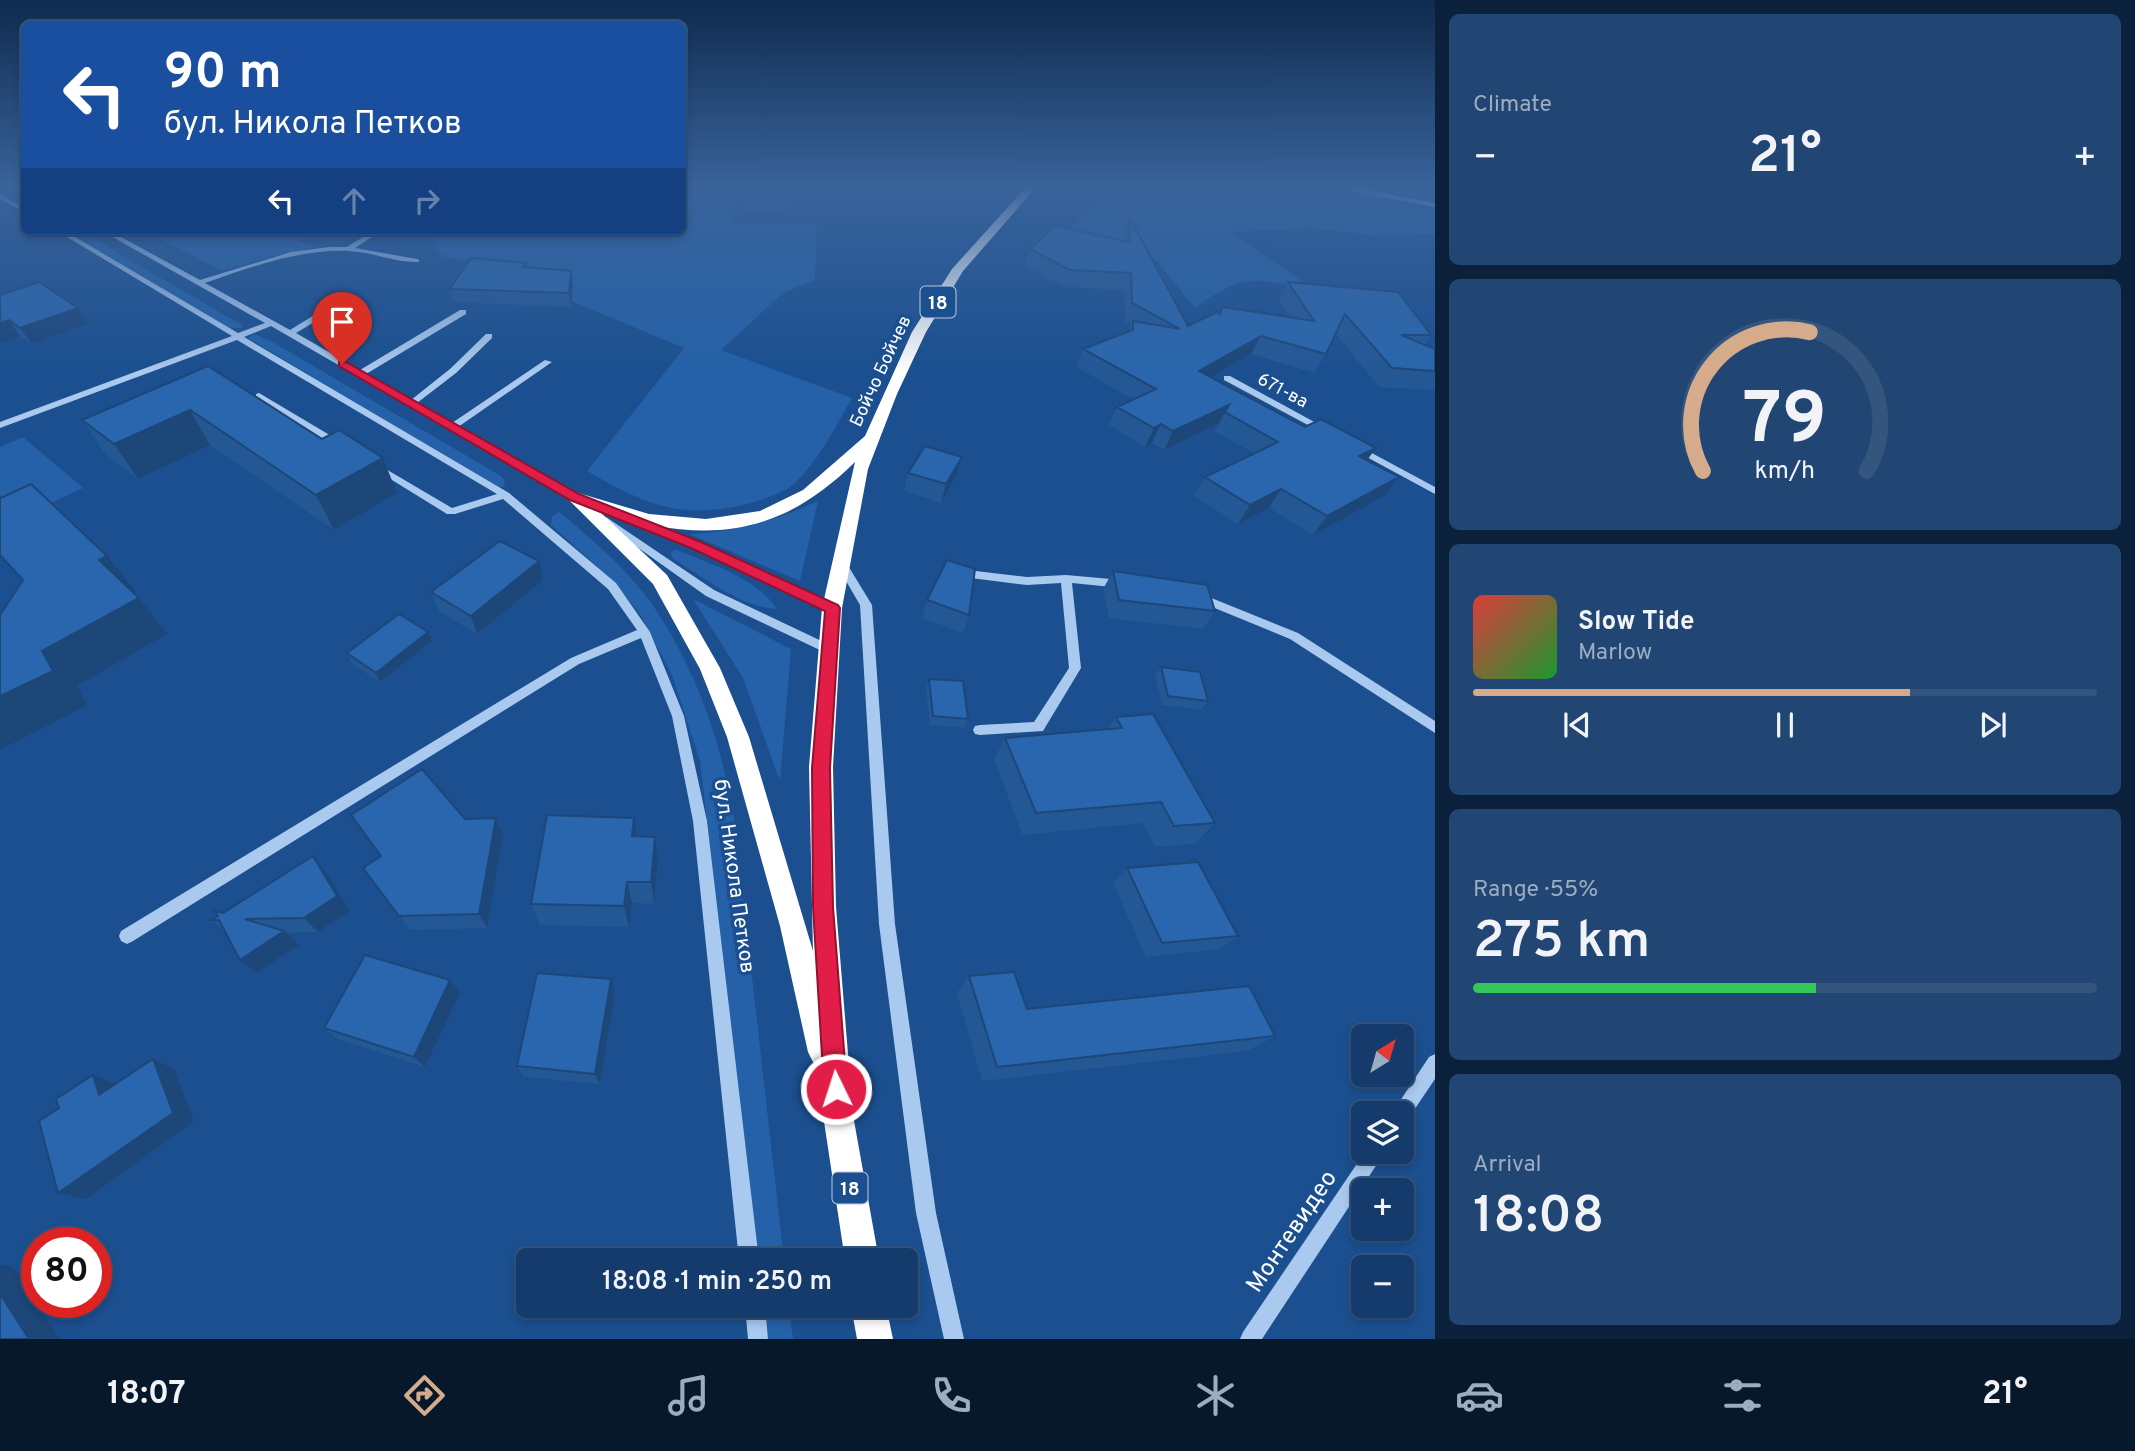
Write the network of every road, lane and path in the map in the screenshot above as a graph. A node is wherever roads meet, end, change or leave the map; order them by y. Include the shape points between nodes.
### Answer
1 (88, 247) edge
2 (135, 247) edge
3 (977, 247) edge
4 (348, 248) joint
5 (417, 261) dead end
6 (199, 283) junction
7 (348, 298) dead end
8 (463, 312) dead end
9 (271, 323) junction
10 (290, 333) junction
11 (489, 335) dead end
12 (239, 336) junction
13 (548, 362) dead end
14 (360, 374) junction
15 (1227, 378) dead end
16 (259, 396) edge
17 (411, 404) junction
18 (0, 425) edge
19 (452, 427) junction
20 (1333, 435) edge
21 (873, 436) junction
22 (1344, 442) edge
23 (349, 451) edge
24 (361, 458) edge
25 (1435, 491) edge
26 (505, 495) junction
27 (575, 497) junction
28 (840, 562) junction
29 (945, 571) edge
30 (1066, 579) junction
31 (1135, 586) edge
32 (1187, 595) edge
33 (832, 608) junction
34 (644, 632) junction
35 (828, 649) junction
36 (1435, 728) edge
37 (980, 730) dead end
38 (127, 936) dead end
39 (1435, 1063) edge
40 (1410, 1101) edge
41 (838, 1115) junction
42 (1368, 1164) edge
43 (748, 1248) edge
44 (860, 1248) edge
45 (756, 1318) edge
46 (871, 1318) edge
47 (758, 1339) edge
48 (875, 1339) edge
49 (954, 1339) edge
50 (1250, 1339) edge

1 - 12 street, бул. Никола Петков
2 - 6 street
3 - 21 highway, Бойчо Бойчев / 18 via 958,269 919,332
4 - 5 street
4 - 6 street via 290,255
6 - 9 street
7 - 10 street
8 - 14 street
9 - 10 street
9 - 12 street
10 - 14 street
11 - 17 street
12 - 18 street
12 - 26 street, бул. Никола Петков
13 - 19 street
14 - 17 street
15 - 20 street, 671-ва
16 - 23 street
17 - 19 street
19 - 27 street
21 - 27 highway via 801,499 770,515 692,525 652,520
21 - 28 highway, Бойчо Бойчев / 18 via 860,469
22 - 25 street
24 - 26 street via 451,512
26 - 34 street, бул. Никола Петков via 612,586
27 - 33 street via 696,545
27 - 35 street via 710,593
27 - 41 highway via 660,580 710,668 738,737 793,926
28 - 33 highway, Бойчо Бойчев / 18
28 - 49 street via 866,606 887,924 926,1213
29 - 30 street via 1027,581
30 - 31 street
30 - 37 street via 1075,668 1038,726
32 - 36 street via 1294,636
33 - 35 highway, 18
34 - 38 street via 575,662
34 - 43 street, бул. Никола Петков via 678,716 700,821
35 - 41 highway, 18 via 821,768 823,893
39 - 40 street
41 - 44 highway, 18
42 - 50 street, Монтевидео
45 - 47 street
46 - 48 highway

